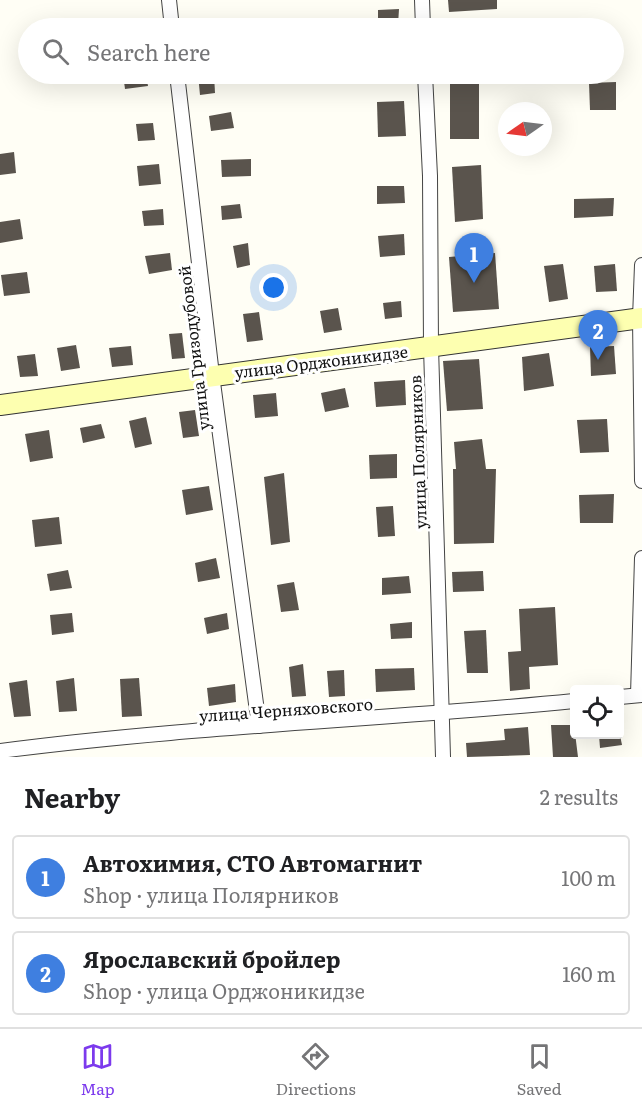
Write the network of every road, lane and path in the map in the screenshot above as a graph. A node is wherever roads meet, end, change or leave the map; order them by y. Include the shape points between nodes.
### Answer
1 (169, 0) edge
2 (422, 0) edge
3 (171, 18) edge
4 (423, 18) edge
5 (178, 84) edge
6 (425, 84) edge
7 (642, 265) edge
8 (641, 318) edge
9 (431, 347) junction
10 (212, 375) junction
11 (0, 405) edge
12 (642, 481) edge
13 (642, 558) edge
14 (640, 695) edge
15 (624, 697) edge
16 (570, 701) edge
17 (442, 714) junction
18 (259, 726) junction
19 (0, 751) edge
20 (443, 757) edge

1 - 3 street
2 - 4 street
5 - 10 street, улица Гризодубовой
6 - 9 street, улица Полярников
7 - 8 street
8 - 9 main road, улица Орджоникидзе
8 - 12 street
9 - 10 main road, улица Орджоникидзе
9 - 17 street, улица Полярников
10 - 11 main road, улица Орджоникидзе
10 - 18 street, улица Гризодубовой
13 - 14 street
14 - 15 street
16 - 17 street, улица Черняховского
17 - 18 street, улица Черняховского
17 - 20 street, улица Полярников
18 - 19 street, улица Черняховского

